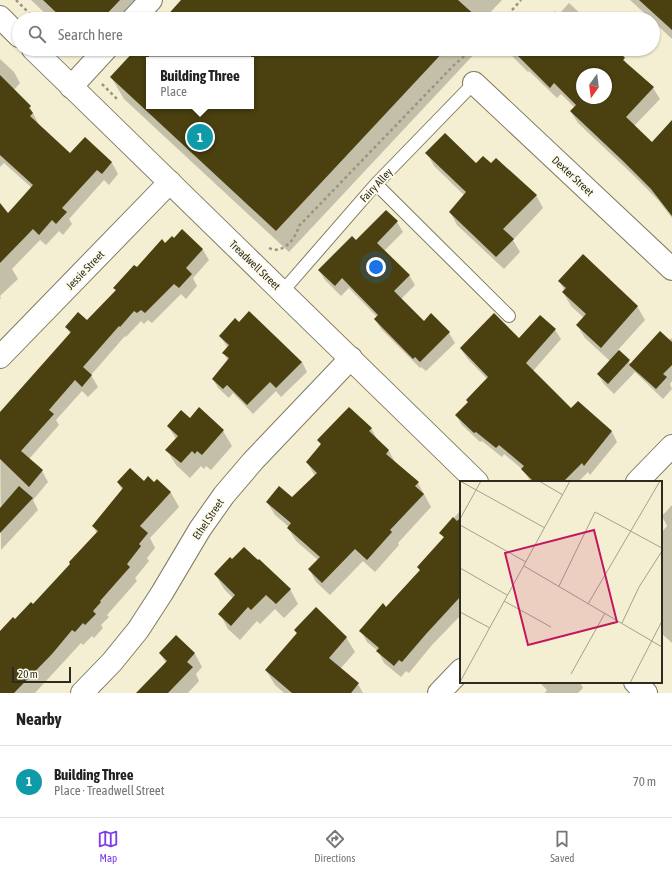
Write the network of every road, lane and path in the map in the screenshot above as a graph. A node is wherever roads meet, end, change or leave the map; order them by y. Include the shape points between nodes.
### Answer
1 (16, 0) edge
2 (151, 0) edge
3 (521, 0) edge
4 (28, 12) edge
5 (140, 12) edge
6 (510, 12) edge
7 (0, 17) edge
8 (12, 29) edge
9 (39, 56) edge
10 (100, 56) edge
11 (465, 56) edge
12 (474, 83) joint
13 (102, 84) dead end
14 (71, 87) junction
15 (118, 100) dead end
16 (170, 182) junction
17 (376, 184) junction
18 (263, 243) dead end
19 (672, 269) edge
20 (282, 292) junction
21 (509, 316) dead end
22 (0, 357) edge
23 (351, 358) junction
24 (672, 446) edge
25 (476, 481) edge
26 (638, 481) edge
27 (460, 671) edge
28 (636, 683) edge
29 (82, 693) edge
30 (439, 693) edge
31 (646, 693) edge

1 - 4 path
2 - 5 street
3 - 6 path
7 - 8 street
9 - 14 street, Treadwell Street
10 - 14 street
11 - 18 path via 299,226 287,246 272,250
12 - 17 lane, Fairy Alley
12 - 19 street, Dexter Street
13 - 15 path
14 - 16 street, Treadwell Street
16 - 20 street, Treadwell Street
16 - 22 street, Jessie Street
17 - 20 lane, Fairy Alley
17 - 21 lane
20 - 23 street, Treadwell Street
23 - 25 street, Treadwell Street
23 - 29 street, Ethel Street via 253,461 224,496 200,529 138,630
24 - 26 street
27 - 30 street
28 - 31 street

